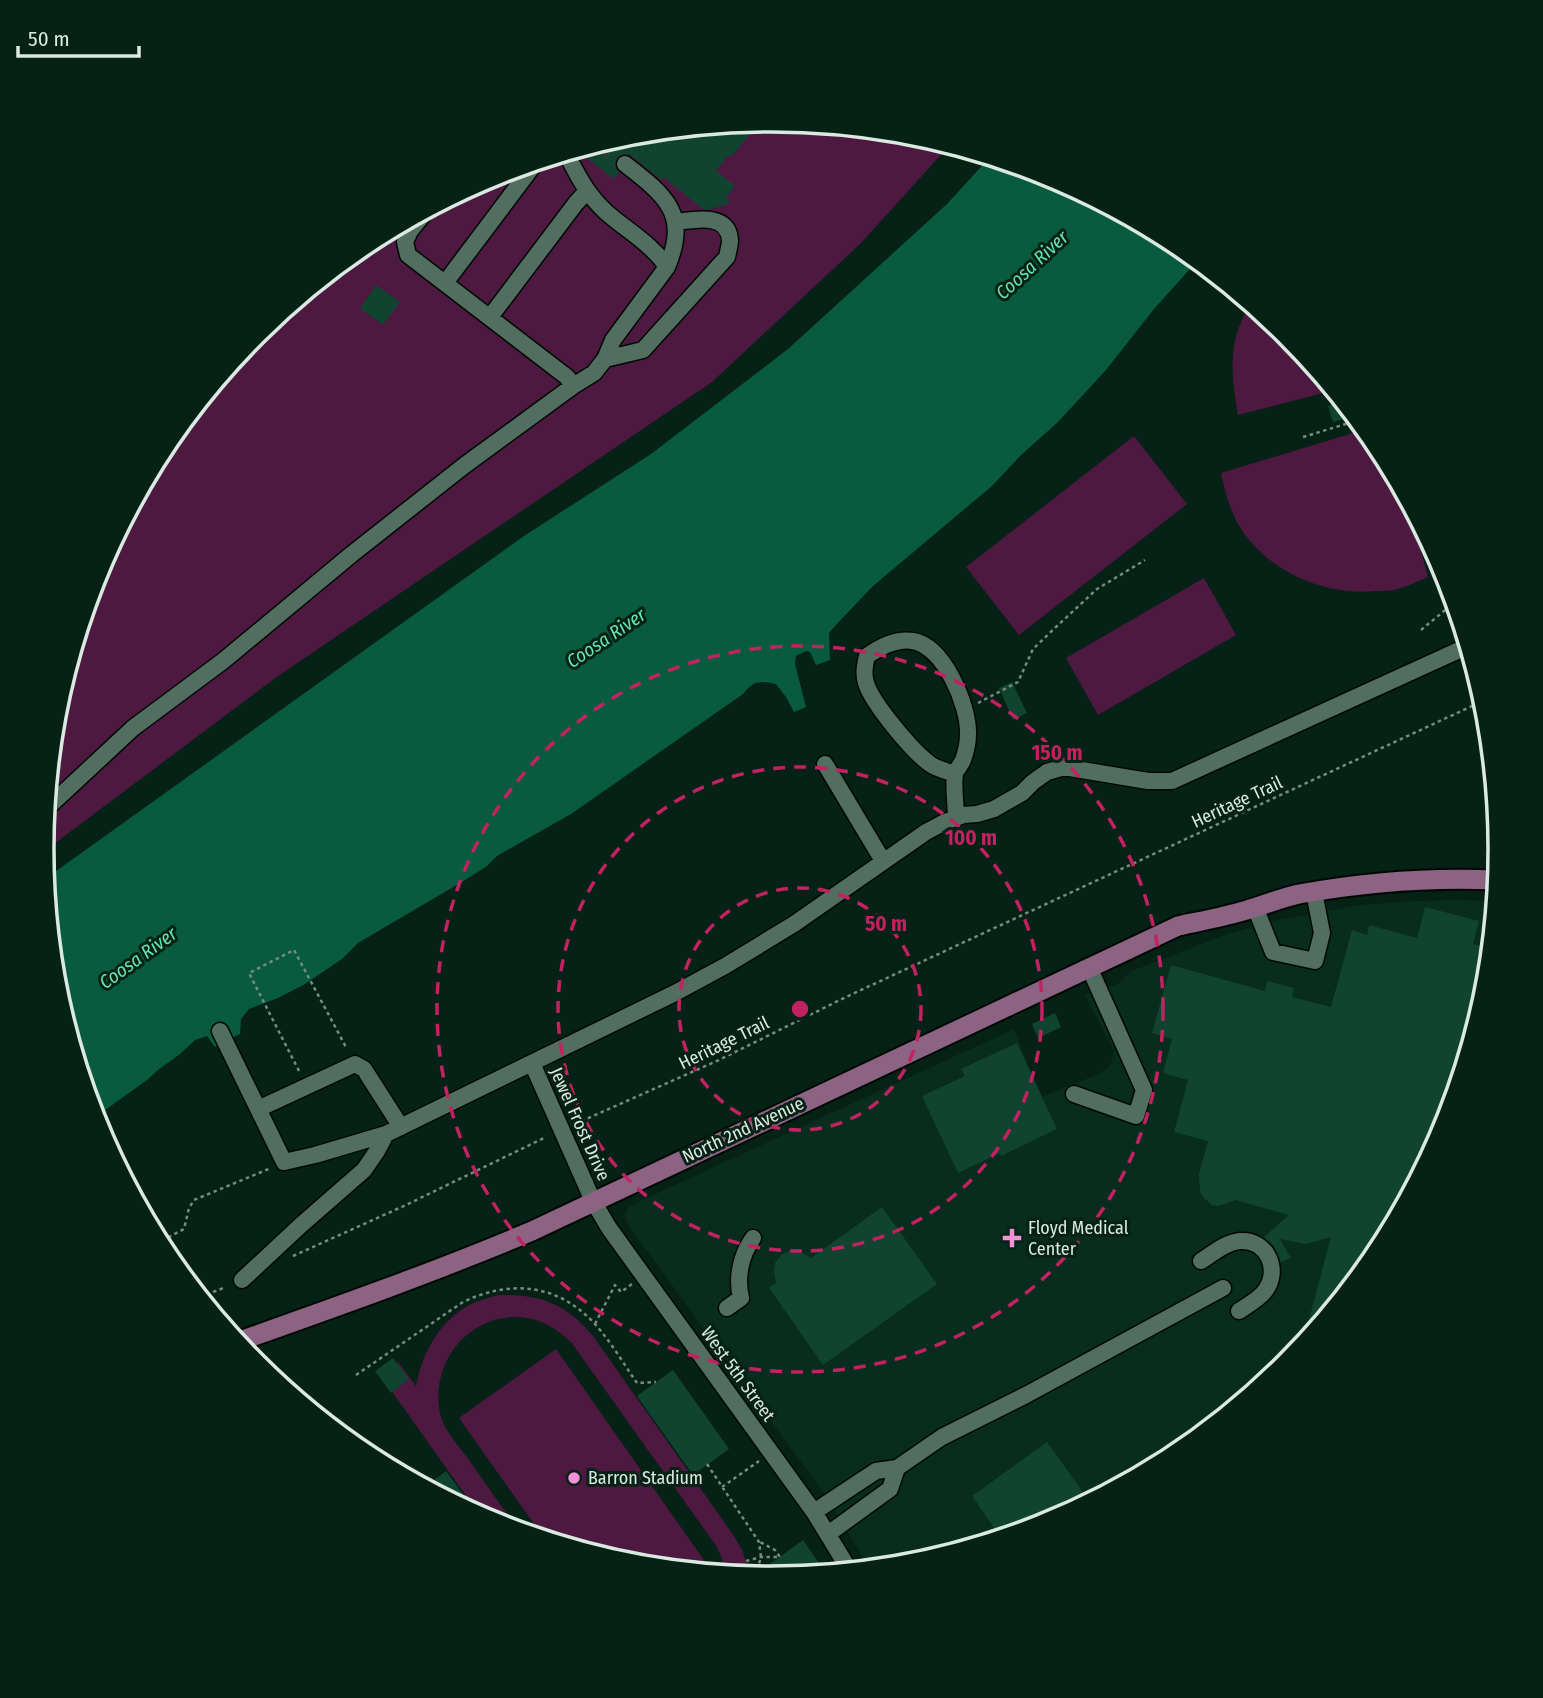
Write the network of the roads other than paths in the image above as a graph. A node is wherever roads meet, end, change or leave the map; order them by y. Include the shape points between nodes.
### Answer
1 (570, 161) edge
2 (625, 164) tunnel mouth
3 (526, 175) edge
4 (587, 191) junction
5 (676, 222) junction
6 (412, 229) edge
7 (667, 267) junction
8 (446, 283) junction
9 (490, 317) junction
10 (606, 359) junction
11 (573, 386) junction
12 (1460, 650) edge
13 (824, 764) dead end
14 (955, 774) junction
15 (56, 799) edge
16 (956, 818) junction
17 (883, 861) junction
18 (1488, 879) edge
19 (1314, 892) junction
20 (1252, 914) junction
21 (1089, 967) junction
22 (220, 1031) dead end
23 (532, 1063) junction
24 (1074, 1094) dead end
25 (258, 1110) junction
26 (393, 1130) junction
27 (593, 1201) junction
28 (753, 1238) dead end
29 (1201, 1261) dead end
30 (242, 1280) road end
31 (1223, 1288) dead end
32 (727, 1308) dead end
33 (1239, 1311) dead end
34 (247, 1338) edge
35 (897, 1468) junction
36 (814, 1512) junction
37 (828, 1534) junction
38 (845, 1562) edge

1 - 4 street
2 - 5 street via 667,200
3 - 8 street
4 - 7 street
4 - 9 street
5 - 7 street
5 - 10 street via 713,219 719,223 730,238 727,257 643,350
6 - 8 street via 405,242 408,255
7 - 10 street via 613,340
8 - 9 street
9 - 11 street
10 - 11 street
11 - 15 street via 465,465 133,728
12 - 16 street via 1172,781 1148,782 1061,768 1047,772 994,809
13 - 17 street
14 - 14 street via 967,746 966,710 942,663 912,641 888,644 867,656 865,680 885,717 930,764
14 - 16 street
16 - 17 street
17 - 23 street via 725,966
18 - 19 main road, North 2nd Avenue via 1406,880
19 - 20 main road, North 2nd Avenue via 1295,895
19 - 20 street via 1322,933 1315,961 1273,951
20 - 21 main road, North 2nd Avenue via 1178,926
21 - 24 street via 1144,1090 1136,1116
21 - 27 main road, North 2nd Avenue
22 - 25 street
23 - 26 street
23 - 27 street, Jewel Frost Drive
25 - 26 street via 284,1162
25 - 26 street via 355,1064 365,1069
26 - 30 street via 364,1170
27 - 34 main road, North 2nd Avenue via 473,1256
27 - 36 street, West 5th Street
28 - 32 street via 741,1263 741,1298
29 - 33 street via 1232,1242 1250,1242 1266,1252 1271,1280 1265,1292
31 - 35 street via 942,1437
35 - 36 street via 876,1471
35 - 37 street via 890,1489
36 - 37 street, West 5th Street
37 - 38 street, West 5th Street

